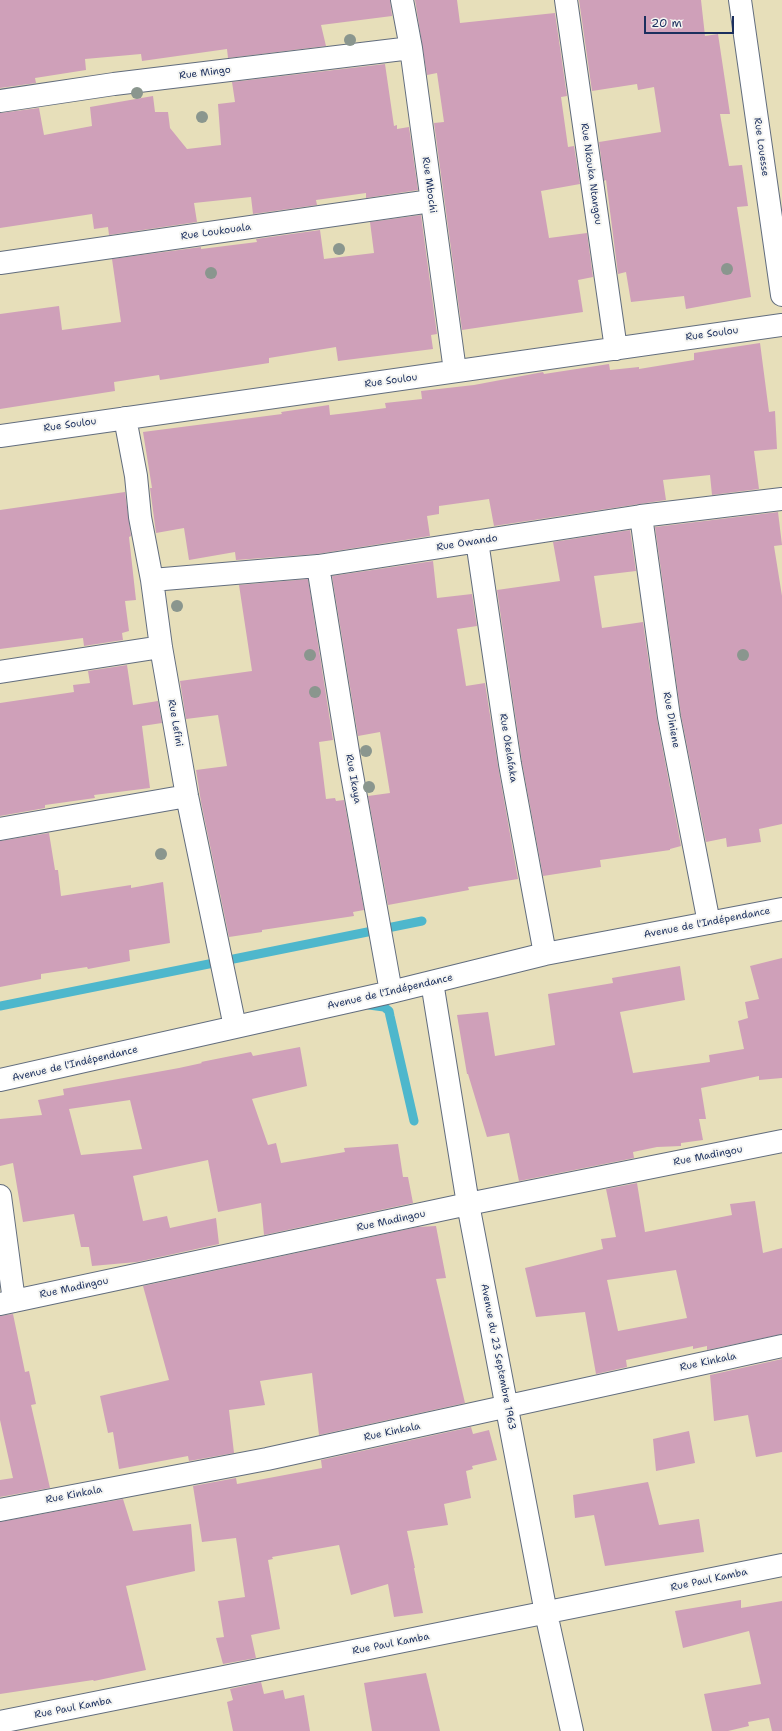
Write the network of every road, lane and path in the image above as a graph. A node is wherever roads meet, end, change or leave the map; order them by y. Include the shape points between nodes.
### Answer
1 (402, 0) edge
2 (566, 0) edge
3 (740, 0) edge
4 (411, 48) junction
5 (0, 101) edge
6 (431, 201) junction
7 (0, 263) edge
8 (782, 295) edge
9 (782, 325) edge
10 (616, 349) junction
11 (455, 371) junction
12 (125, 418) junction
13 (0, 436) edge
14 (782, 498) edge
15 (641, 516) junction
16 (477, 541) junction
17 (318, 566) junction
18 (152, 580) junction
19 (161, 647) junction
20 (0, 672) edge
21 (187, 796) junction
22 (0, 829) edge
23 (782, 909) edge
24 (710, 923) junction
25 (545, 954) junction
26 (432, 982) junction
27 (391, 992) junction
28 (235, 1027) junction
29 (0, 1080) edge
30 (782, 1141) edge
31 (0, 1196) edge
32 (468, 1204) junction
33 (7, 1302) edge
34 (782, 1346) edge
35 (507, 1407) junction
36 (0, 1510) edge
37 (782, 1565) edge
38 (546, 1613) junction
39 (0, 1722) edge
40 (572, 1731) edge

1 - 4 street, Rue Mbochi
2 - 10 street, Rue Nkouka Ntangou
3 - 8 street, Rue Louesse
4 - 5 street, Rue Mingo via 114,84
4 - 6 street, Rue Mbochi
6 - 7 street, Rue Loukouala
6 - 11 street, Rue Mbochi
9 - 10 street, Rue Soulou
10 - 11 street, Rue Soulou
11 - 12 street, Rue Soulou
12 - 13 street, Rue Soulou
12 - 18 street, Rue Lefini
14 - 15 street, Rue Owando
15 - 16 street, Rue Owando
15 - 24 street, Rue Diniene via 669,717
16 - 17 street, Rue Owando
16 - 25 street, Rue Okelafaka via 510,764
17 - 18 street, Rue Owando
17 - 27 street, Rue Ikaya
18 - 19 street, Rue Lefini
19 - 20 street
19 - 21 street, Rue Lefini
21 - 22 street
21 - 28 street, Rue Lefini
23 - 24 street, Avenue de l'Indépendance
24 - 25 street, Avenue de l'Indépendance
25 - 26 street, Avenue de l'Indépendance
26 - 27 street, Avenue de l'Indépendance
26 - 32 street, Avenue du 23 Septembre 1963
27 - 28 street, Avenue de l'Indépendance
28 - 29 street, Avenue de l'Indépendance
30 - 32 street, Rue Madingou
31 - 33 street
32 - 33 street, Rue Madingou
32 - 35 street, Avenue du 23 Septembre 1963
34 - 35 street, Rue Kinkala
35 - 36 street, Rue Kinkala via 267,1459
35 - 38 street, Avenue du 23 Septembre 1963
37 - 38 street, Rue Paul Kamba
38 - 39 street, Rue Paul Kamba
38 - 40 street, Avenue du 23 Septembre 1963

